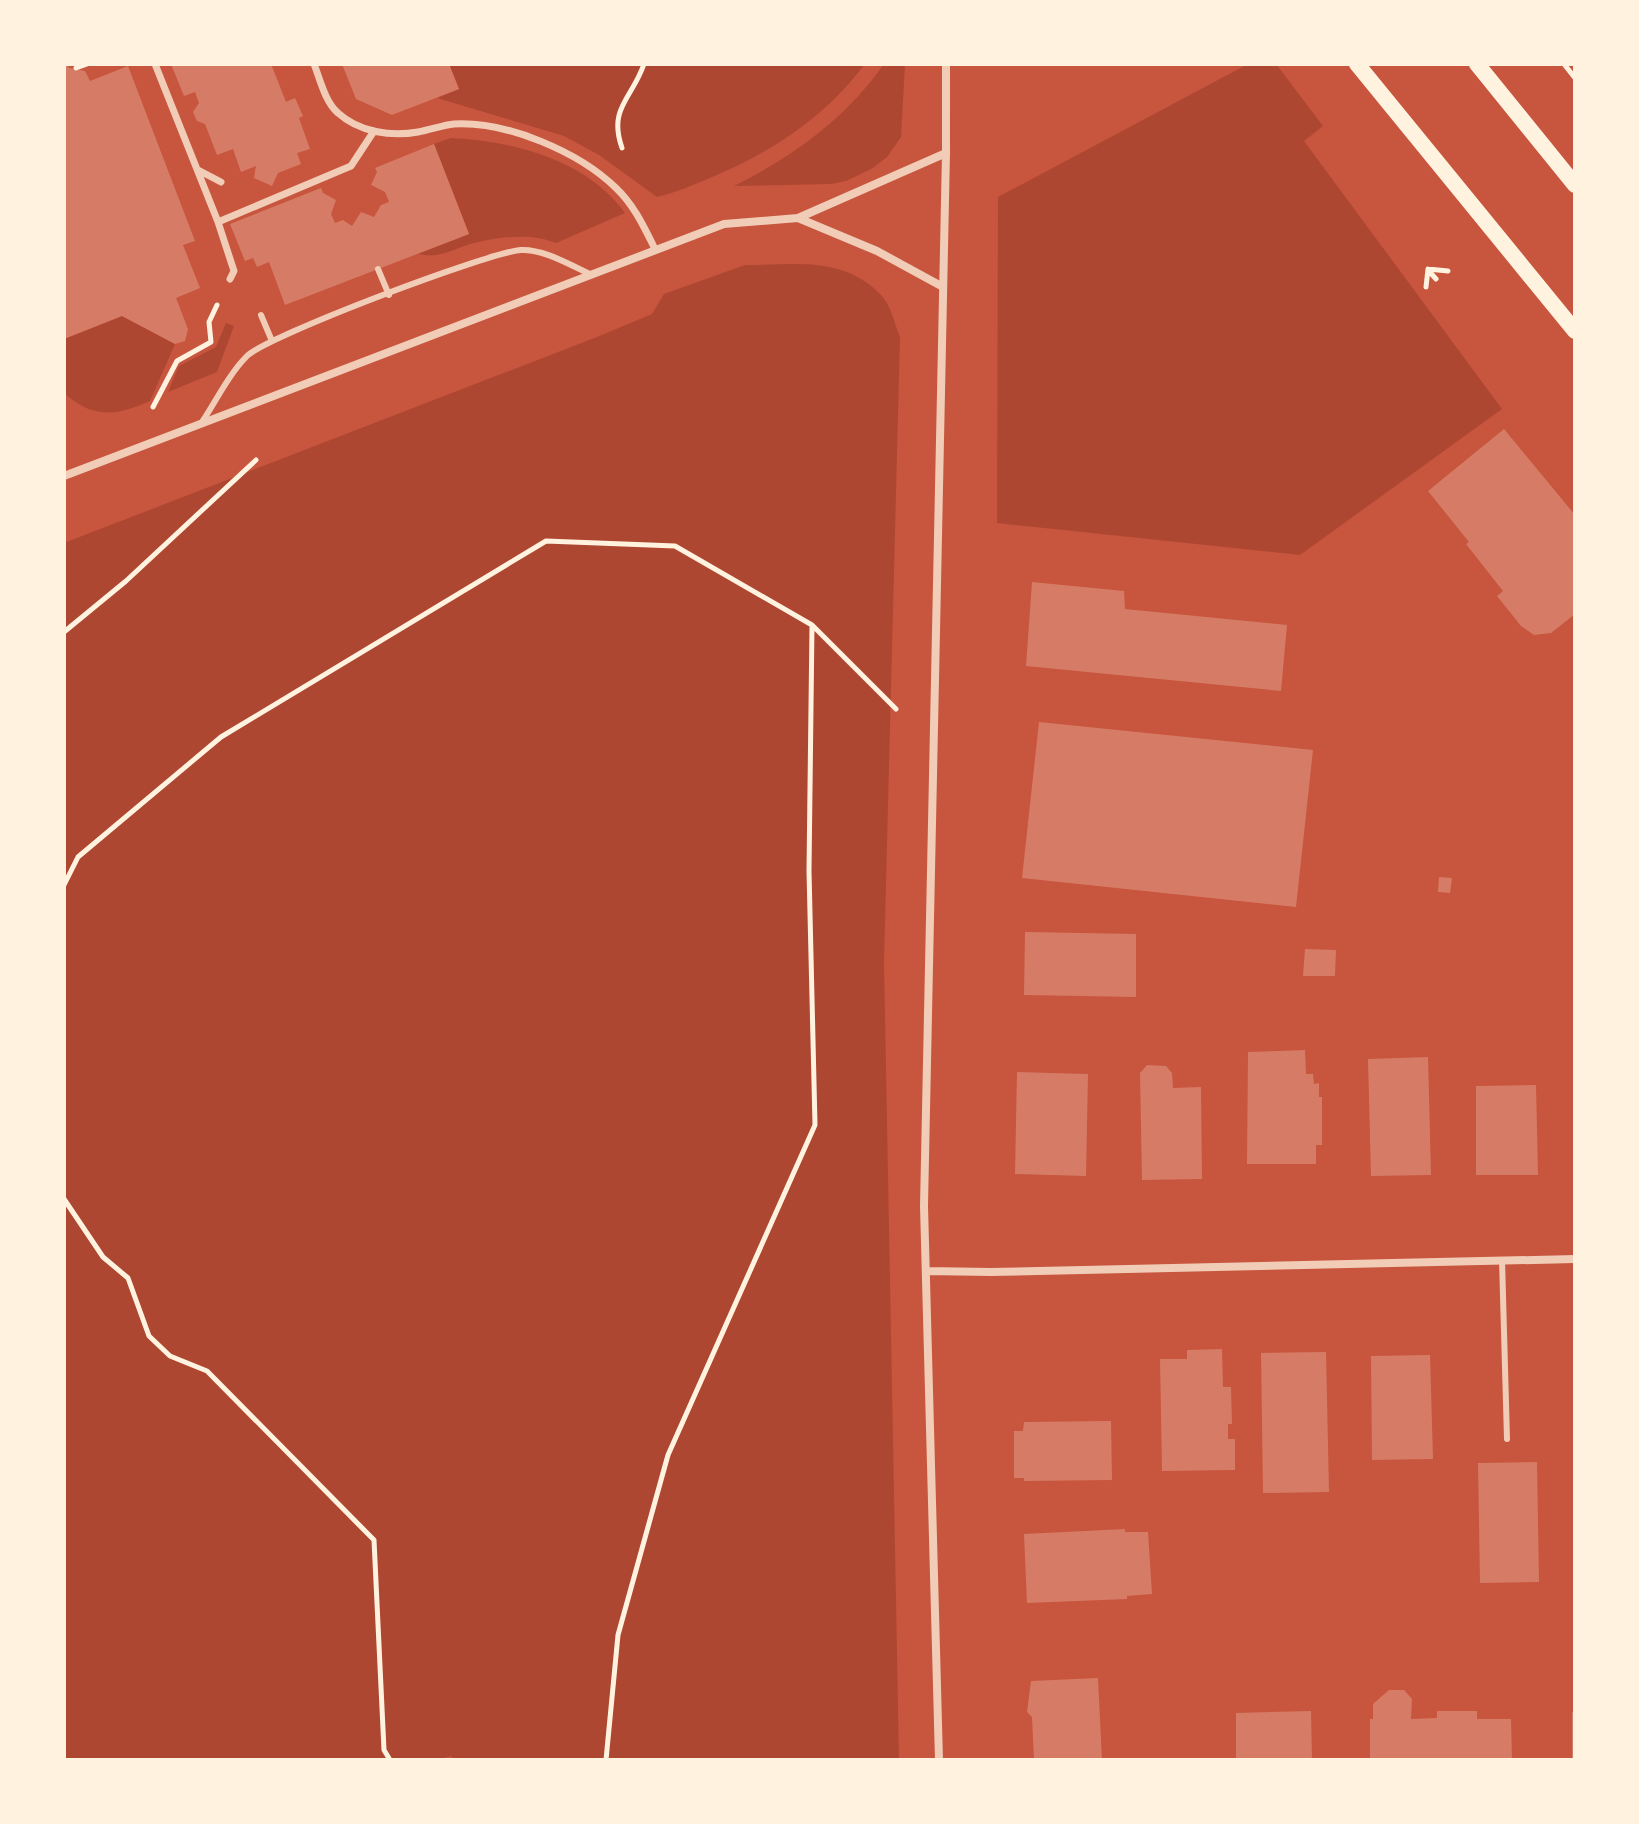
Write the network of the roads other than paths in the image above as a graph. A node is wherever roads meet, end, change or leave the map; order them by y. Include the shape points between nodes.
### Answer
1 (155, 64) edge
2 (314, 64) edge
3 (946, 64) edge
4 (1357, 64) edge
5 (1477, 64) edge
6 (374, 131) junction
7 (946, 153) junction
8 (198, 170) junction
9 (221, 182) dead end
10 (1575, 185) edge
11 (798, 218) junction
12 (218, 222) junction
13 (655, 249) junction
14 (378, 269) dead end
15 (590, 274) junction
16 (230, 279) dead end
17 (943, 287) junction
18 (389, 295) junction
19 (261, 315) dead end
20 (1575, 331) edge
21 (272, 341) junction
22 (201, 424) junction
23 (65, 474) edge
24 (1575, 1259) edge
25 (1502, 1260) junction
26 (926, 1271) junction
27 (1507, 1439) dead end
28 (939, 1760) edge

1 - 8 street
2 - 6 street via 335,111
3 - 7 street
4 - 20 main road
5 - 10 main road
6 - 12 street via 351,166
6 - 13 street via 400,135 454,124 496,127 582,160 617,188
7 - 11 street
7 - 17 street
8 - 9 street
8 - 12 street
11 - 13 street via 724,224
11 - 17 street via 877,251
12 - 16 street via 234,271
13 - 15 street
14 - 18 lane
15 - 18 lane via 519,250
15 - 22 street
17 - 26 street
18 - 21 lane
19 - 21 lane
21 - 22 lane via 248,355
22 - 23 street
24 - 25 street
25 - 26 street
25 - 27 lane
26 - 28 street

